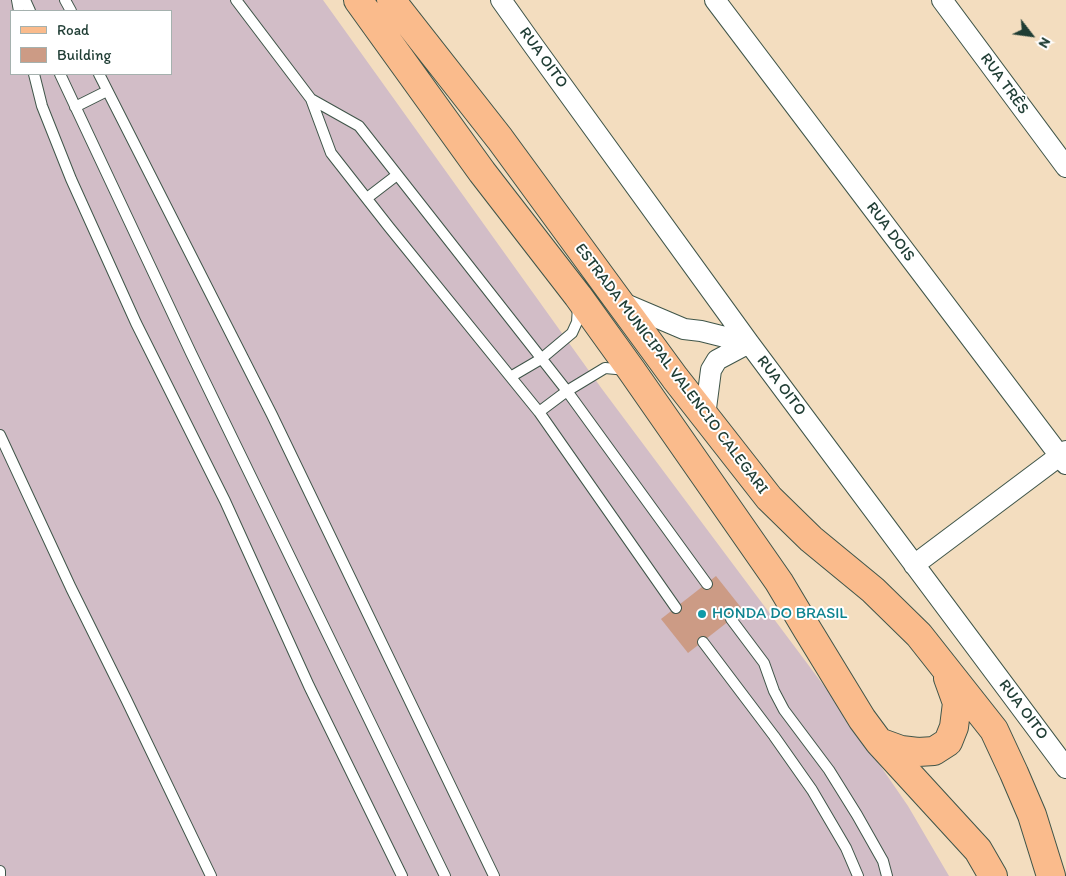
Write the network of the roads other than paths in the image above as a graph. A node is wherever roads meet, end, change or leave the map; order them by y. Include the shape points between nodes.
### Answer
1 (236, 0) edge
2 (358, 0) edge
3 (391, 0) edge
4 (501, 0) edge
5 (715, 0) edge
6 (942, 0) edge
7 (34, 75) edge
8 (60, 75) edge
9 (99, 75) edge
10 (107, 91) junction
11 (311, 99) junction
12 (75, 107) junction
13 (1066, 167) edge
14 (397, 175) junction
15 (367, 198) junction
16 (578, 296) junction
17 (618, 301) junction
18 (749, 343) junction
19 (541, 359) junction
20 (632, 371) junction
21 (512, 376) junction
22 (567, 391) junction
23 (539, 412) junction
24 (705, 416) junction
25 (0, 435) edge
26 (1064, 457) edge
27 (914, 565) junction
28 (707, 584) dead end
29 (676, 608) dead end
30 (731, 619) dead end
31 (703, 642) dead end
32 (943, 665) junction
33 (879, 742) junction
34 (1066, 768) edge
35 (0, 871) edge
36 (0, 875) edge
37 (211, 876) edge
38 (402, 876) edge
39 (445, 876) edge
40 (494, 876) edge
41 (858, 876) edge
42 (887, 876) edge
43 (993, 876) edge
44 (1051, 876) edge

1 - 11 lane
2 - 16 main road, ESTRADA MUNICIPAL VALENCIO CALEGARI via 482,172
3 - 17 main road, ESTRADA MUNICIPAL VALENCIO CALEGARI via 500,139
4 - 18 street, RUA OITO
5 - 26 street, RUA DOIS
6 - 13 street, RUA TRÊS
7 - 38 lane via 42,106 71,179 136,323 225,501 309,686
8 - 12 lane
9 - 10 lane
10 - 12 lane
10 - 40 lane via 272,416
11 - 14 lane via 359,126
11 - 15 lane via 331,153
12 - 39 lane
14 - 15 lane
14 - 19 lane
15 - 21 lane
16 - 19 lane via 577,322 572,333
16 - 20 main road, ESTRADA MUNICIPAL VALENCIO CALEGARI
17 - 18 street via 684,329
17 - 24 main road, ESTRADA MUNICIPAL VALENCIO CALEGARI
18 - 24 street via 717,360 711,370
18 - 27 street, RUA OITO
19 - 21 lane
19 - 22 lane
20 - 22 lane via 605,368
20 - 33 main road, ESTRADA MUNICIPAL VALENCIO CALEGARI via 779,582
21 - 23 lane
22 - 23 lane
22 - 28 lane
23 - 29 lane
24 - 32 main road, ESTRADA MUNICIPAL VALENCIO CALEGARI via 769,498 811,539 873,590 919,635
25 - 37 lane
26 - 27 street
27 - 34 street, RUA OITO
30 - 42 lane via 764,663 784,710 829,770 857,815
31 - 41 lane via 812,790 846,848
32 - 33 main road via 957,703 954,728 948,742 934,751 918,752
32 - 44 main road, ESTRADA MUNICIPAL VALENCIO CALEGARI via 994,730 1032,815
33 - 43 main road, ESTRADA MUNICIPAL VALENCIO CALEGARI via 978,850
35 - 36 lane

